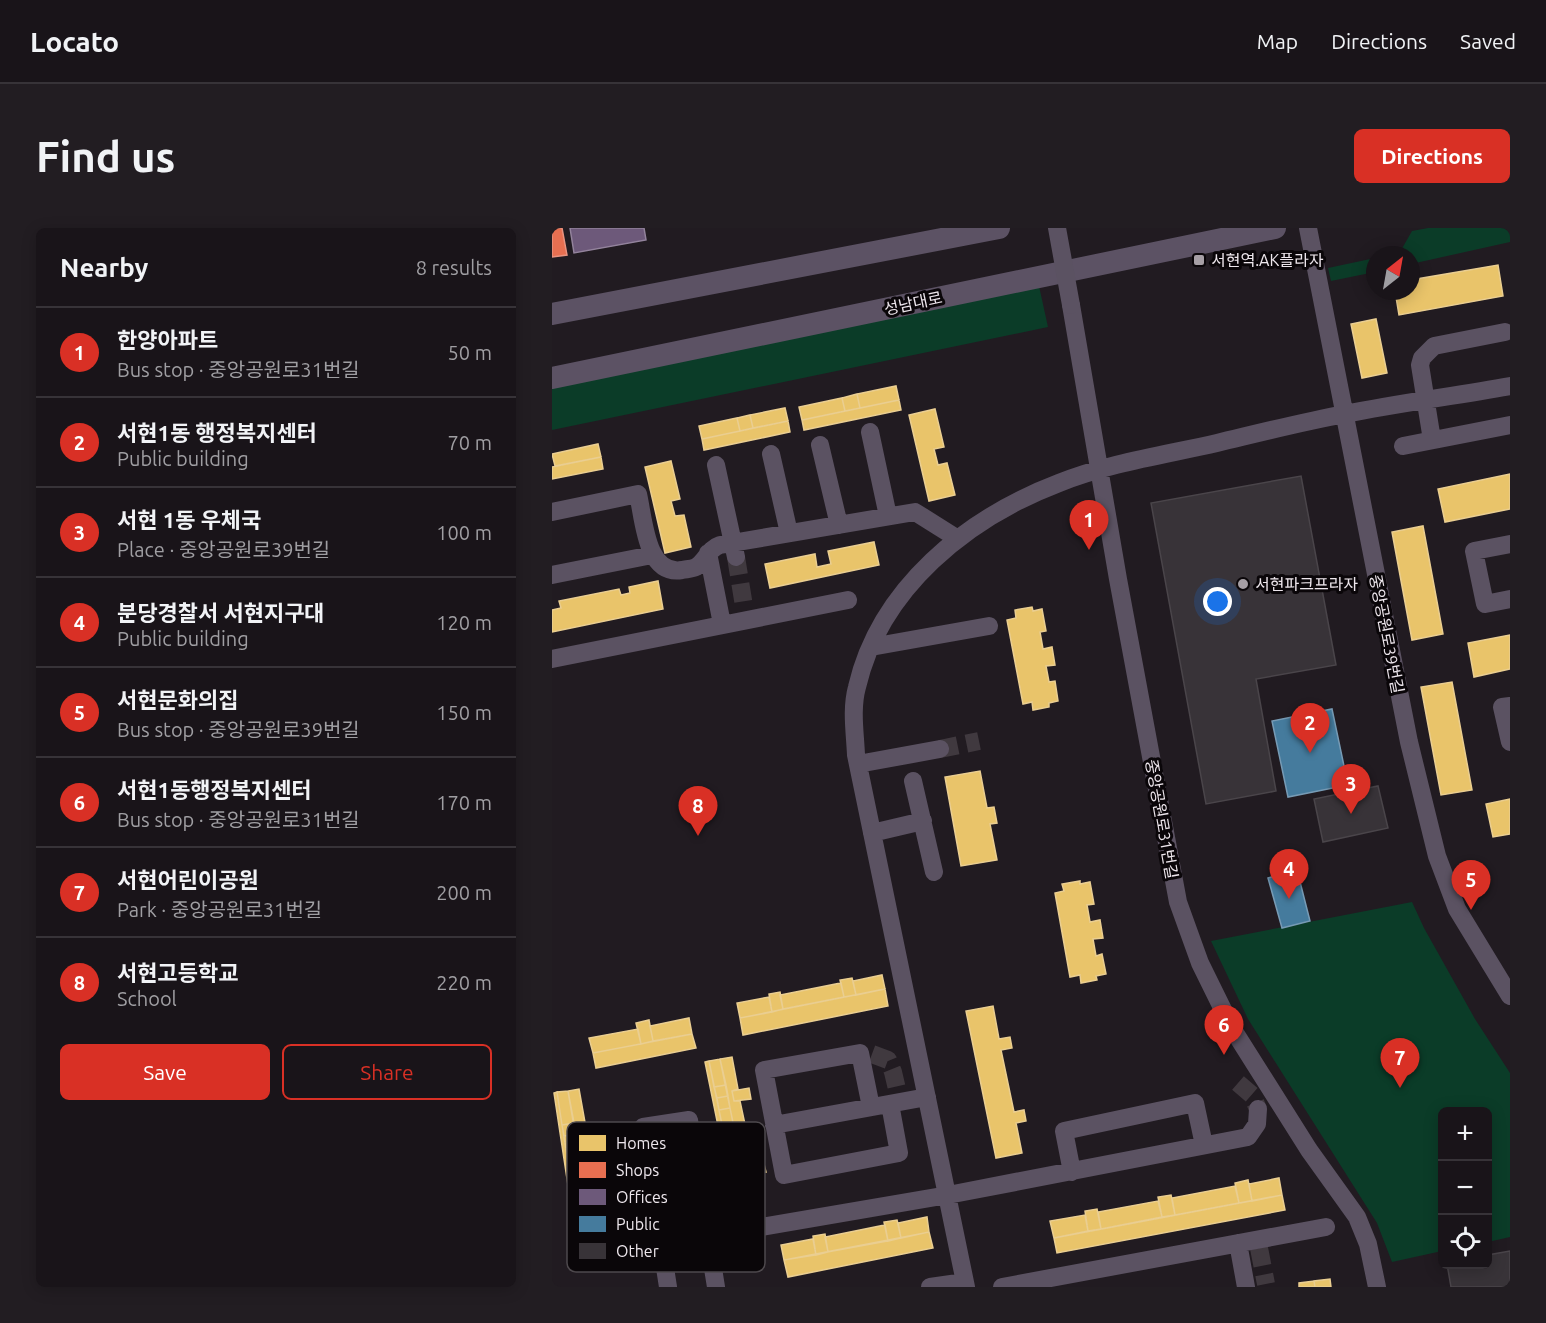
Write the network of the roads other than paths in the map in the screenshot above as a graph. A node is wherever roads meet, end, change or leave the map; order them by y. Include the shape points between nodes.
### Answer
1 (999, 228) edge
2 (1057, 228) edge
3 (1275, 228) edge
4 (1308, 228) edge
5 (552, 314) edge
6 (1505, 332) dead end
7 (552, 378) edge
8 (1510, 389) edge
9 (1426, 401) junction
10 (1346, 413) junction
11 (1510, 425) edge
12 (870, 432) dead end
13 (1432, 440) junction
14 (820, 445) dead end
15 (1403, 446) dead end
16 (771, 454) dead end
17 (716, 465) dead end
18 (1100, 469) junction
19 (552, 512) edge
20 (888, 516) junction
21 (839, 525) junction
22 (789, 533) junction
23 (958, 539) junction
24 (1510, 544) edge
25 (735, 549) junction
26 (708, 553) junction
27 (652, 555) junction
28 (552, 575) edge
29 (1510, 598) edge
30 (848, 600) dead end
31 (722, 624) junction
32 (988, 626) dead end
33 (871, 647) junction
34 (552, 658) edge
35 (1510, 706) edge
36 (1510, 742) edge
37 (940, 749) tunnel mouth
38 (858, 764) junction
39 (913, 781) dead end
40 (922, 821) junction
41 (872, 833) junction
42 (934, 872) dead end
43 (1510, 996) edge
44 (927, 1097) junction
45 (895, 1098) junction
46 (871, 1107) junction
47 (1258, 1109) dead end
48 (676, 1122) edge
49 (689, 1122) edge
50 (774, 1125) junction
51 (1203, 1146) junction
52 (1072, 1172) junction
53 (948, 1195) junction
54 (765, 1226) edge
55 (1326, 1227) dead end
56 (1238, 1243) junction
57 (666, 1272) edge
58 (714, 1272) edge
59 (1089, 1279) edge
60 (965, 1284) edge
61 (668, 1287) edge
62 (716, 1287) edge
63 (930, 1287) edge
64 (1002, 1287) edge
65 (1246, 1287) edge
66 (1377, 1287) edge

1 - 5 main road
2 - 18 street, 중앙공원로31번길, bridge
3 - 7 main road, 성남대로
4 - 10 street, 중앙공원로39번길
6 - 9 street via 1434,346 1427,352 1420,365
8 - 9 street
9 - 10 street
9 - 13 street
10 - 18 street
10 - 43 street, 중앙공원로39번길 via 1406,731 1437,856 1457,909
11 - 13 street
12 - 20 street
13 - 15 street
14 - 21 street
16 - 22 street
17 - 25 street
18 - 23 street via 1000,509
18 - 66 street, 중앙공원로31번길 via 1178,902 1200,963 1232,1028 1356,1217 1368,1244
19 - 27 street via 638,494
20 - 21 street
20 - 23 street via 915,512
21 - 22 street
22 - 25 street
23 - 33 street via 912,580
24 - 29 street via 1474,551 1485,604
25 - 26 street via 714,547
26 - 27 street via 695,567 678,571 667,570
26 - 31 street
27 - 28 street
30 - 31 street
31 - 34 street
32 - 33 street
33 - 38 street via 858,681 854,709
35 - 36 street via 1502,707
37 - 38 street
38 - 41 street
39 - 40 street
40 - 41 street
40 - 42 street
41 - 44 street
44 - 45 street
44 - 53 street
45 - 46 street
45 - 50 street via 899,1153 784,1175
46 - 50 street
46 - 50 street via 860,1053 764,1071
47 - 51 street via 1257,1124 1248,1137
48 - 49 street
51 - 52 street
51 - 52 street via 1196,1103 1064,1131
52 - 53 street
53 - 54 street
53 - 60 street
55 - 56 street via 1258,1244
56 - 59 street
56 - 65 street
57 - 61 street
58 - 62 street
59 - 64 street
60 - 63 street

